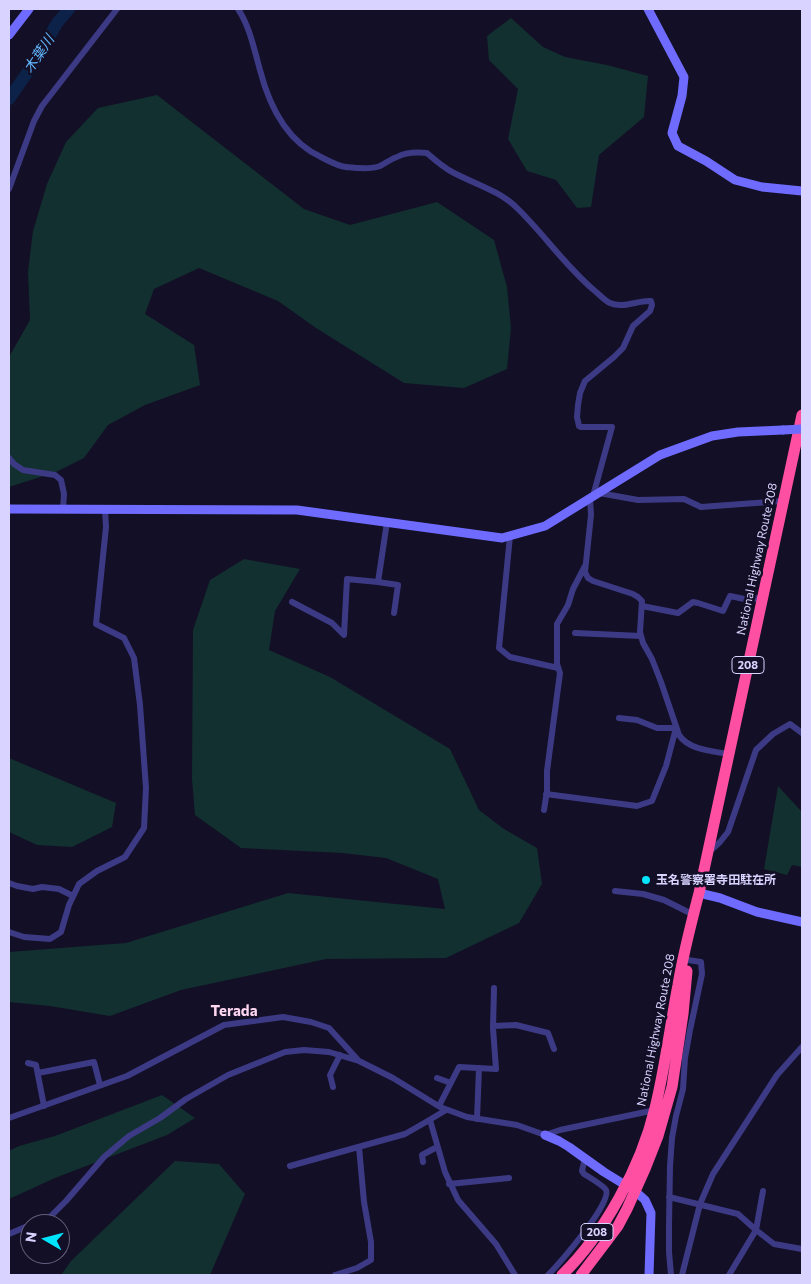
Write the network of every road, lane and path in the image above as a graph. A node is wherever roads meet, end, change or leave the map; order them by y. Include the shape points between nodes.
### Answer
1 (29, 9) edge
2 (117, 9) edge
3 (238, 9) edge
4 (648, 9) edge
5 (9, 35) edge
6 (9, 189) edge
7 (802, 191) edge
8 (802, 415) edge
9 (802, 430) edge
10 (9, 458) edge
11 (594, 496) junction
12 (784, 501) junction
13 (9, 509) edge
14 (63, 509) junction
15 (105, 509) junction
16 (387, 522) junction
17 (510, 536) junction
18 (586, 565) junction
19 (378, 582) junction
20 (763, 597) junction
21 (292, 602) dead end
22 (642, 606) junction
23 (394, 613) dead end
24 (575, 633) dead end
25 (641, 636) junction
26 (558, 668) junction
27 (619, 718) dead end
28 (676, 728) junction
29 (802, 733) edge
30 (728, 754) junction
31 (546, 794) junction
32 (544, 810) dead end
33 (708, 853) junction
34 (9, 883) edge
35 (615, 890) dead end
36 (699, 893) junction
37 (73, 896) junction
38 (694, 915) junction
39 (802, 922) edge
40 (9, 932) edge
41 (494, 988) dead end
42 (493, 1026) junction
43 (802, 1046) edge
44 (554, 1049) dead end
45 (340, 1055) junction
46 (359, 1061) junction
47 (28, 1063) dead end
48 (480, 1068) junction
49 (38, 1073) junction
50 (438, 1078) dead end
51 (451, 1083) junction
52 (100, 1085) junction
53 (333, 1087) dead end
54 (677, 1088) junction
55 (44, 1106) junction
56 (439, 1106) junction
57 (446, 1110) junction
58 (655, 1110) junction
59 (9, 1117) edge
60 (477, 1118) junction
61 (430, 1120) junction
62 (545, 1135) junction
63 (359, 1147) junction
64 (437, 1147) junction
65 (585, 1158) junction
66 (423, 1162) dead end
67 (290, 1166) dead end
68 (509, 1178) dead end
69 (449, 1184) junction
70 (630, 1187) junction
71 (763, 1191) dead end
72 (670, 1197) junction
73 (700, 1204) junction
74 (53, 1214) edge
75 (756, 1230) junction
76 (802, 1249) edge
77 (335, 1275) edge
78 (515, 1275) edge
79 (548, 1275) edge
80 (562, 1275) edge
81 (581, 1275) edge
82 (649, 1275) edge
83 (672, 1275) edge
84 (682, 1275) edge
85 (730, 1275) edge

1 - 5 street
2 - 6 street via 42,106
3 - 11 street via 251,34 260,73 277,116 310,152 338,165 371,168 412,152 427,153 440,165 516,206 585,282 610,303 621,305 651,301 650,311 633,326 623,348 585,381 580,393 579,426 612,427
4 - 7 street via 684,77 672,133 678,146 735,180 762,187
8 - 12 highway, National Highway Route 208 / 208
9 - 11 street, bridge via 712,436 660,455
10 - 14 street via 23,470 55,475 61,480
11 - 12 street via 638,500 684,499 701,507
11 - 17 street via 546,526
11 - 18 street
12 - 20 highway, National Highway Route 208 / 208
13 - 14 street
14 - 15 street
15 - 16 street via 297,510
15 - 37 street via 106,535 96,624 124,638 134,658 146,788 144,828 125,857 79,884
16 - 17 street via 502,538
16 - 19 street
17 - 26 street via 499,648 510,657
18 - 22 street via 588,578 633,594 642,601
18 - 26 street via 557,624
19 - 21 street via 347,579 344,635 332,623
19 - 23 street via 398,585
20 - 22 street via 748,600 730,596 723,611 693,602 678,613
20 - 30 highway, National Highway Route 208 / 208
22 - 25 street
24 - 25 street
25 - 28 street
26 - 31 street via 560,674
27 - 28 street via 637,720 657,728
28 - 30 street via 687,744
28 - 31 street via 652,801 637,806
29 - 33 street via 790,724 756,750 728,832
30 - 33 highway, National Highway Route 208 / 208
31 - 32 street
33 - 36 highway, National Highway Route 208 / 208
34 - 37 street via 33,889 59,889
35 - 38 street via 664,900
36 - 38 highway, National Highway Route 208 / 208
36 - 39 street via 757,912
37 - 40 street via 61,932 50,939
38 - 54 highway, National Highway Route 208 / 208
38 - 58 highway, National Highway Route 208 / 208 via 682,959
41 - 42 street
42 - 44 street via 516,1025 548,1033
42 - 48 street via 496,1069
43 - 73 street via 747,1120 713,1174
45 - 46 street
45 - 53 street via 330,1076
45 - 74 street via 304,1050 285,1052 228,1074 129,1136 104,1156
46 - 52 street via 328,1028 283,1017 224,1025 127,1076
46 - 56 street
47 - 49 street via 36,1065
48 - 51 street via 459,1067
48 - 60 street
49 - 52 street via 94,1062
49 - 55 street
50 - 51 street
51 - 56 street
52 - 55 street
54 - 70 highway, National Highway Route 208 / 208 via 658,1136
54 - 72 street
55 - 59 street
56 - 57 street
57 - 60 street
57 - 61 street
58 - 62 street
58 - 70 highway, National Highway Route 208 / 208
60 - 62 street via 516,1125
61 - 63 street via 405,1134
61 - 64 street
62 - 65 street
63 - 67 street
63 - 77 street via 371,1260
64 - 66 street via 422,1155
64 - 69 street
65 - 70 street
65 - 79 street via 582,1172 605,1188 606,1198 579,1240
68 - 69 street
69 - 78 street via 458,1200 496,1244
70 - 80 highway, National Highway Route 208 / 208 via 573,1265
70 - 81 highway, National Highway Route 208 / 208 via 618,1226
70 - 82 street via 645,1200 651,1213
71 - 75 street
72 - 73 street
72 - 83 street
73 - 75 street via 738,1214
73 - 84 street
75 - 76 street via 774,1244
75 - 85 street

